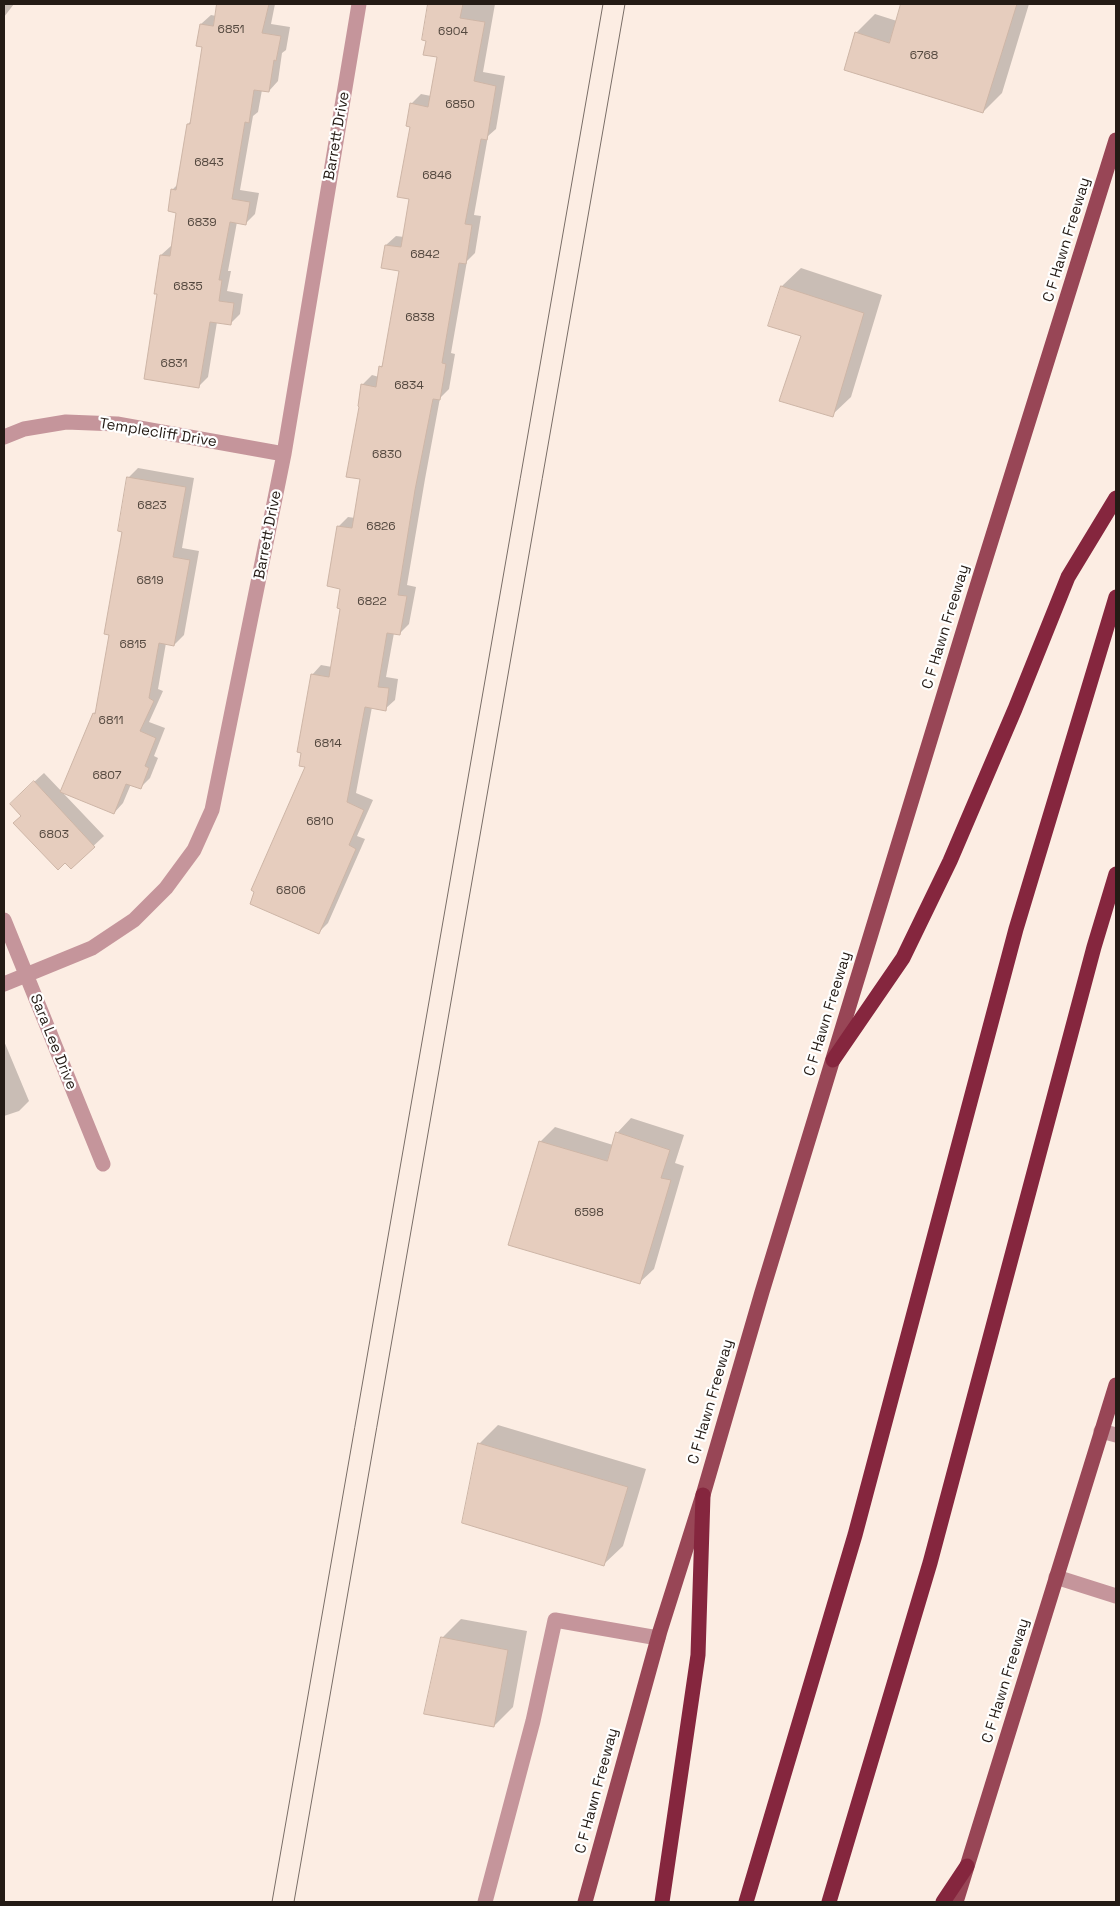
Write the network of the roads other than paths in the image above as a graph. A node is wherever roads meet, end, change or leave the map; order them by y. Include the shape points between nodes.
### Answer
1 (359, 4) edge
2 (1116, 140) edge
3 (4, 437) edge
4 (284, 454) junction
5 (1116, 498) edge
6 (1116, 597) edge
7 (1116, 874) edge
8 (4, 920) edge
9 (26, 975) junction
10 (4, 984) edge
11 (833, 1060) junction
12 (103, 1164) dead end
13 (1116, 1385) edge
14 (1101, 1431) junction
15 (1116, 1435) edge
16 (703, 1494) junction
17 (1056, 1577) junction
18 (1116, 1596) edge
19 (658, 1638) junction
20 (967, 1866) junction
21 (485, 1902) edge
22 (584, 1902) edge
23 (662, 1902) edge
24 (746, 1902) edge
25 (829, 1902) edge
26 (943, 1902) edge
27 (956, 1902) edge

1 - 4 street, Barrett Drive
2 - 11 main road, C F Hawn Freeway
3 - 4 street, Templecliff Drive via 24,429 66,422 117,424
4 - 9 street, Barrett Drive via 212,810 194,850 166,888 134,920 92,948
5 - 11 highway via 1068,577 954,852 903,958
6 - 24 highway via 1016,929 855,1535
7 - 25 highway via 930,1563
8 - 9 street, Sara Lee Drive
9 - 10 street, Barrett Drive
9 - 12 street, Sara Lee Drive
11 - 16 main road, C F Hawn Freeway
13 - 14 main road, C F Hawn Freeway
14 - 15 street
14 - 17 main road, C F Hawn Freeway
16 - 19 main road, C F Hawn Freeway
16 - 23 highway via 698,1655
17 - 18 street
17 - 20 main road, C F Hawn Freeway
19 - 21 street via 555,1620 533,1721
19 - 22 main road, C F Hawn Freeway
20 - 26 highway
20 - 27 main road, C F Hawn Freeway

